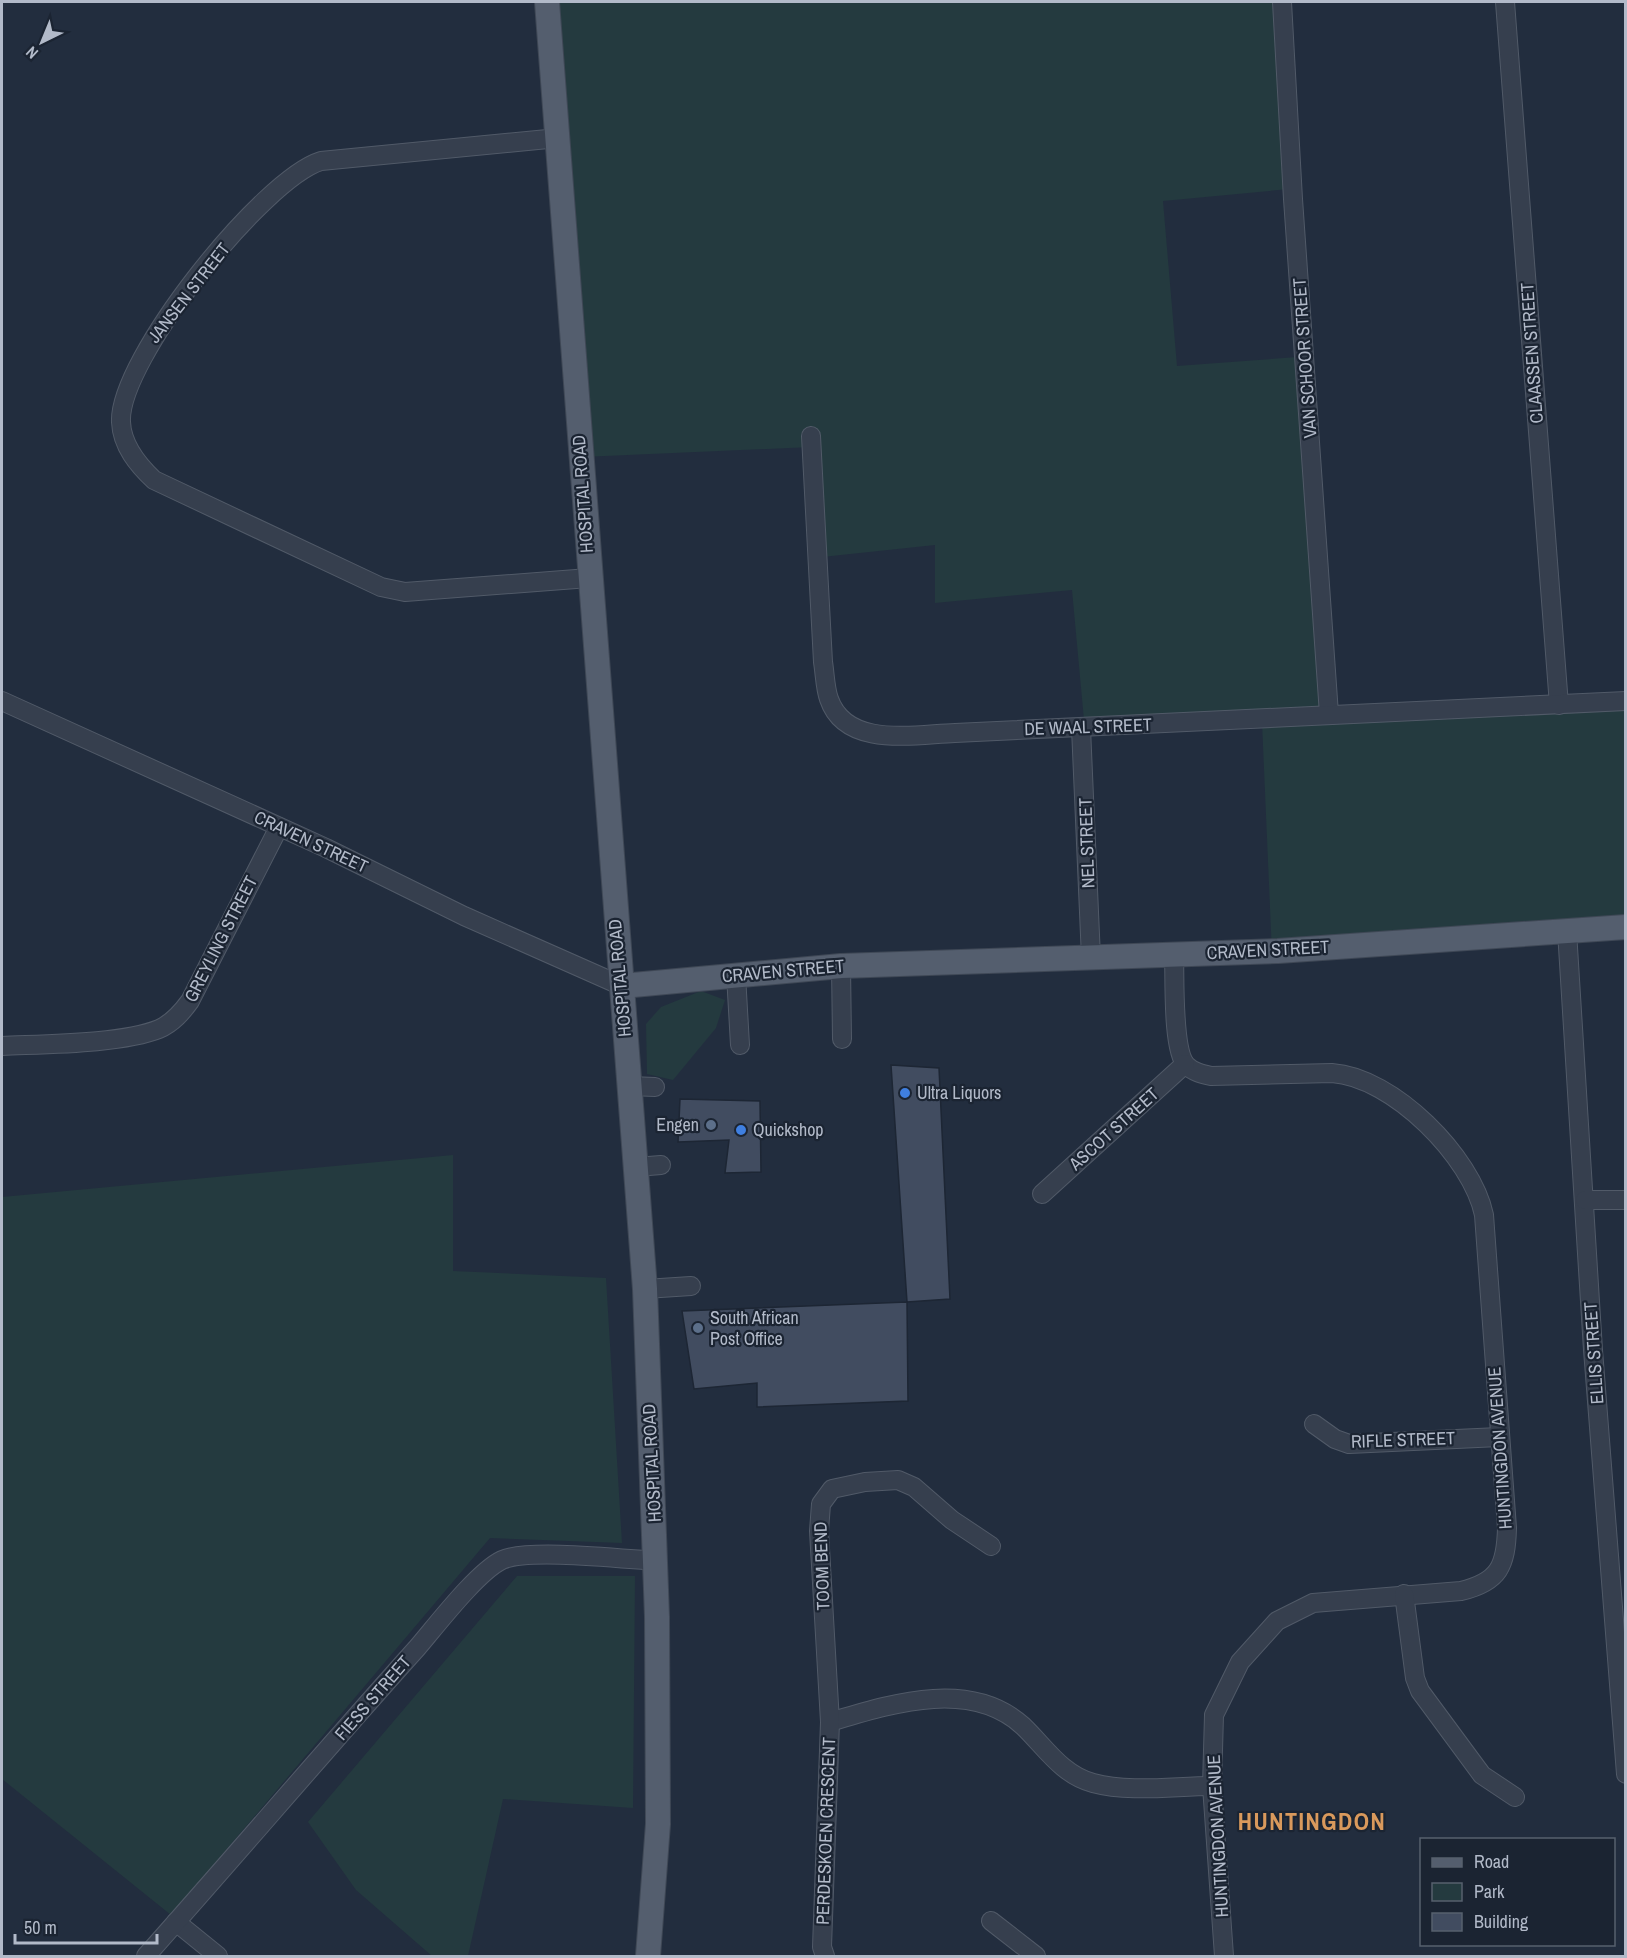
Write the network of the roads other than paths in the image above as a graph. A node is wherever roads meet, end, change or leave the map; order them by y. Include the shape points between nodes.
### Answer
1 (547, 2) edge
2 (1282, 2) edge
3 (1505, 2) edge
4 (558, 138) junction
5 (811, 436) dead end
6 (589, 578) junction
7 (2, 700) edge
8 (1626, 701) edge
9 (1559, 705) junction
10 (1329, 714) junction
11 (1081, 728) junction
12 (279, 827) junction
13 (1626, 927) edge
14 (1567, 931) junction
15 (1174, 954) junction
16 (1091, 958) junction
17 (841, 966) junction
18 (736, 975) junction
19 (622, 986) junction
20 (842, 1039) dead end
21 (740, 1045) dead end
22 (2, 1047) edge
23 (1185, 1064) junction
24 (630, 1086) junction
25 (655, 1087) dead end
26 (661, 1165) dead end
27 (636, 1167) junction
28 (1042, 1194) dead end
29 (1585, 1200) junction
30 (1626, 1200) edge
31 (691, 1286) dead end
32 (645, 1289) junction
33 (1314, 1424) dead end
34 (1498, 1437) junction
35 (992, 1546) dead end
36 (656, 1561) junction
37 (1404, 1594) junction
38 (831, 1722) junction
39 (1626, 1774) edge
40 (1212, 1786) junction
41 (1515, 1797) dead end
42 (991, 1921) dead end
43 (176, 1922) junction
44 (146, 1956) edge
45 (218, 1956) edge
46 (648, 1956) edge
47 (825, 1956) edge
48 (1036, 1956) edge
49 (1224, 1956) edge

1 - 4 main road, HOSPITAL ROAD
2 - 10 street, VAN SCHOOR STREET
3 - 9 street, CLAASSEN STREET
4 - 6 main road, HOSPITAL ROAD
4 - 6 street, JANSEN STREET via 321,161 294,177 261,204 171,311 136,367 121,421 131,454 154,480 381,587 405,592
5 - 11 street, DE WAAL STREET via 823,662 829,699 838,714 862,732 883,735
6 - 19 main road, HOSPITAL ROAD
7 - 12 street, CRAVEN STREET
8 - 9 street, DE WAAL STREET
9 - 10 street, DE WAAL STREET
10 - 11 street, DE WAAL STREET
11 - 16 street, NEL STREET
12 - 19 street, CRAVEN STREET
12 - 22 street, GREYLING STREET via 190,1001 172,1021 160,1029 120,1037
13 - 14 main road, CRAVEN STREET
14 - 15 main road, CRAVEN STREET via 1278,951
14 - 29 street, ELLIS STREET
15 - 16 main road, CRAVEN STREET
15 - 23 street via 1177,1033
16 - 17 main road, CRAVEN STREET
17 - 18 main road, CRAVEN STREET
17 - 20 street
18 - 19 main road, CRAVEN STREET
18 - 21 street
19 - 24 main road, HOSPITAL ROAD
23 - 28 street, ASCOT STREET
23 - 34 street, HUNTINGDON AVENUE via 1192,1071 1211,1076 1350,1074 1395,1098 1458,1157 1484,1215
24 - 25 street
24 - 27 main road, HOSPITAL ROAD
26 - 27 street
27 - 32 main road, HOSPITAL ROAD
29 - 30 street
29 - 39 street, ELLIS STREET
31 - 32 street
32 - 36 main road, HOSPITAL ROAD
33 - 34 street, RIFLE STREET via 1335,1440 1348,1444
34 - 37 street, HUNTINGDON AVENUE via 1507,1528 1502,1566 1481,1586
35 - 38 street, TOOM BEND via 952,1520 906,1482 843,1486 825,1496 819,1531
36 - 43 street, FIESS STREET via 538,1555 501,1560 436,1627
36 - 46 main road, HOSPITAL ROAD via 658,1824
37 - 40 street, HUNTINGDON AVENUE via 1313,1603 1277,1621 1240,1662 1214,1715
37 - 41 street via 1420,1691 1482,1774
38 - 40 street, PERDESKOEN CRESCENT via 890,1704 981,1701 1022,1726 1072,1774 1092,1783 1118,1787
38 - 47 street, PERDESKOEN CRESCENT via 822,1947
40 - 49 street, HUNTINGDON AVENUE
42 - 48 street
43 - 44 street, FIESS STREET
43 - 45 street

